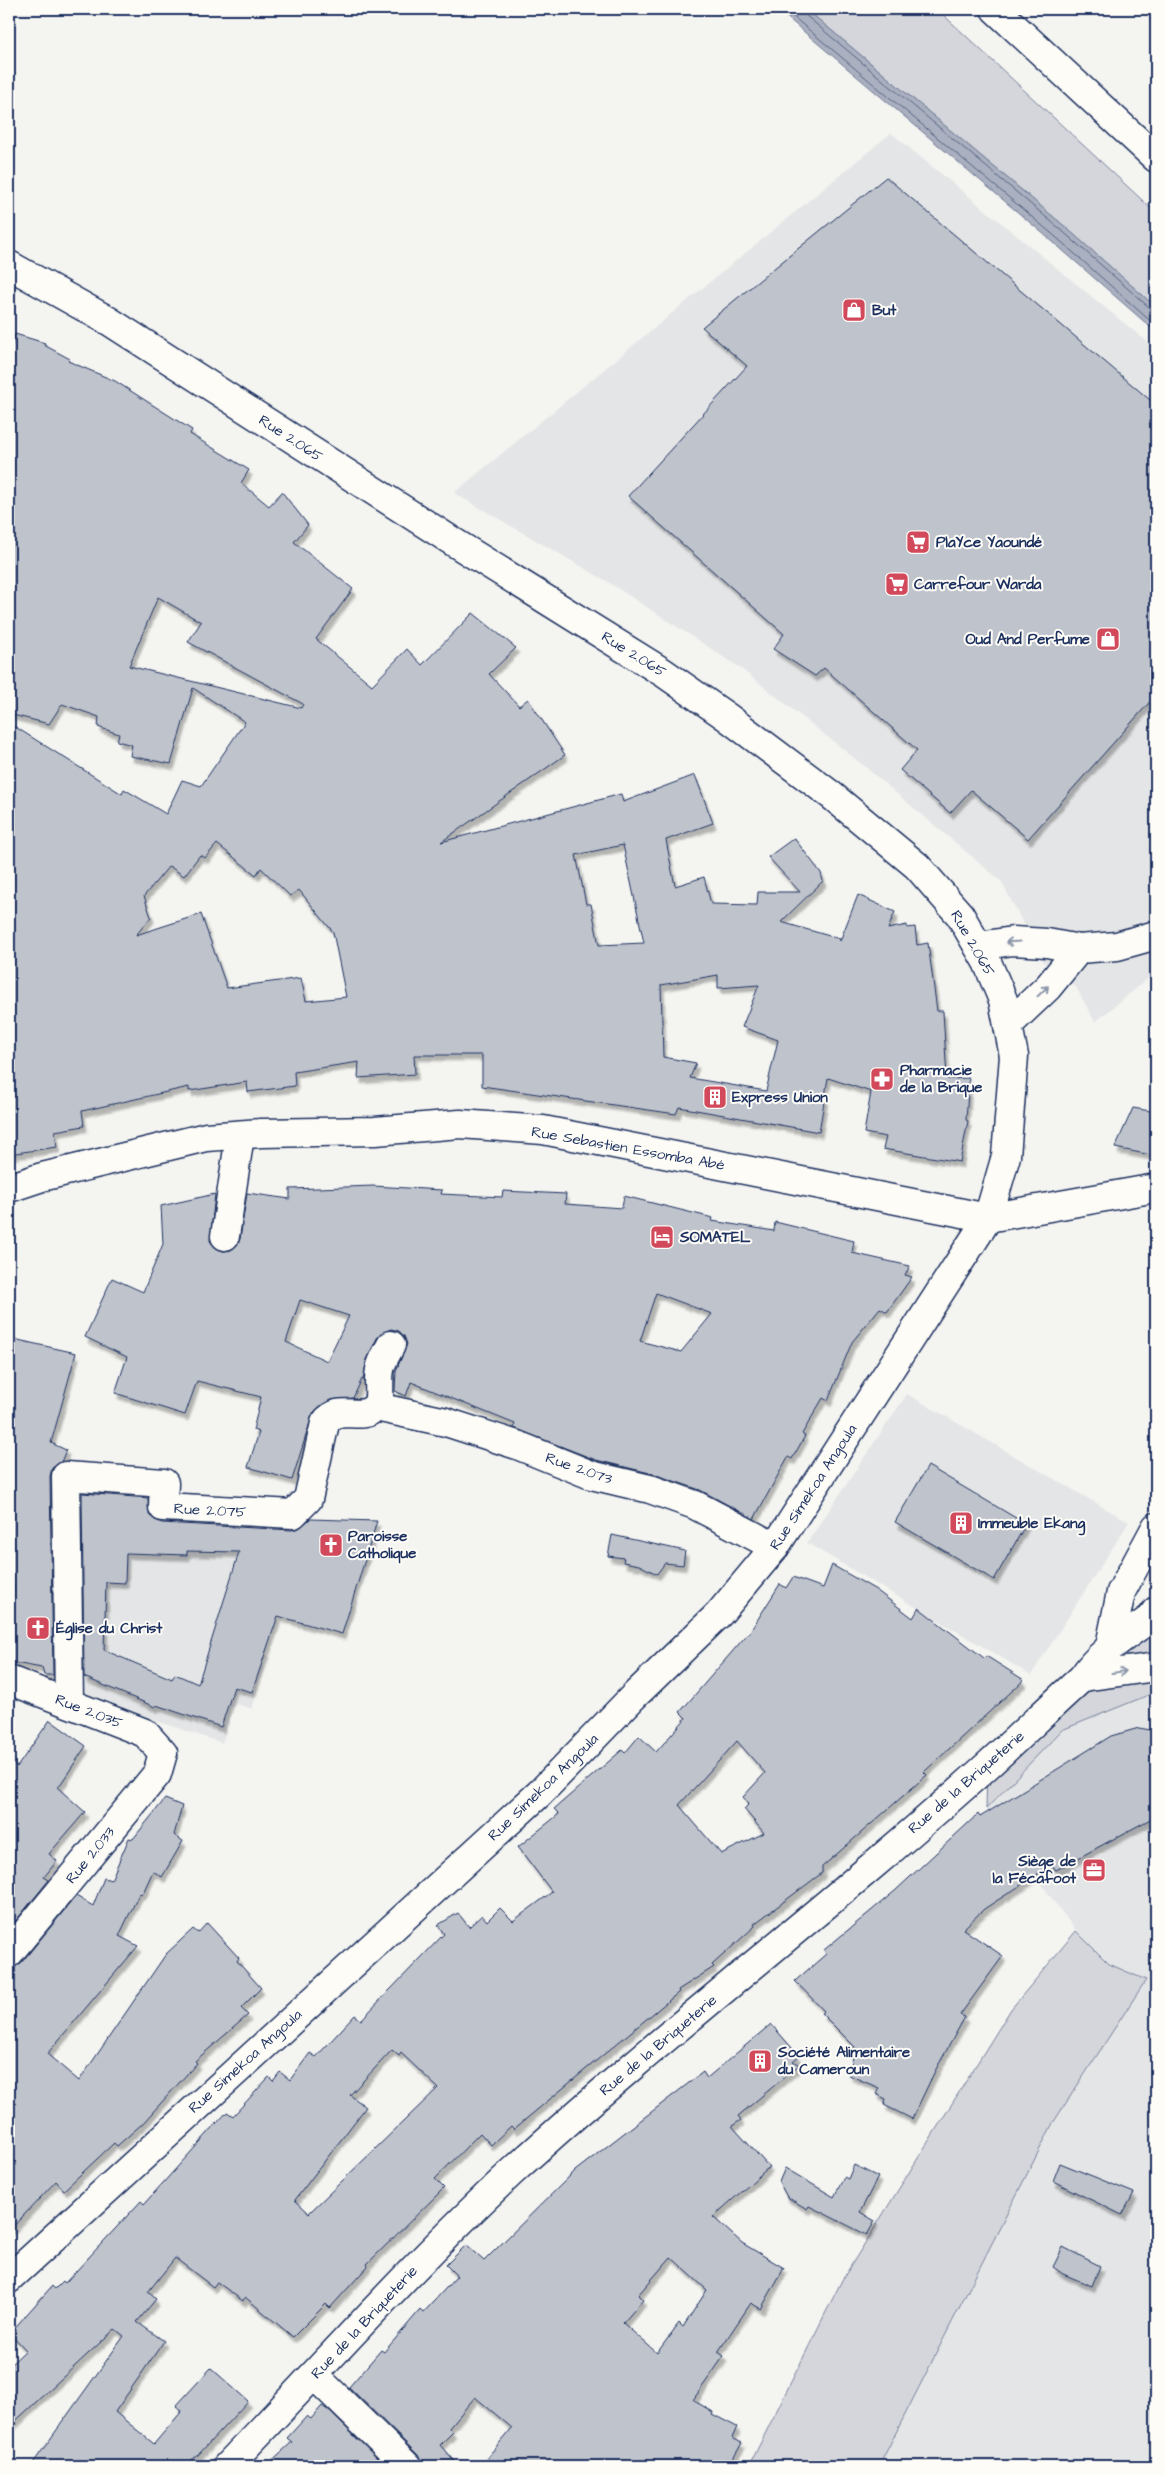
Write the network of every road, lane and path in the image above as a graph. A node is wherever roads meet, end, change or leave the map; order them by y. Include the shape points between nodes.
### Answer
1 (996, 9) edge
2 (1156, 158) edge
3 (9, 265) edge
4 (1156, 935) edge
5 (978, 946) junction
6 (1079, 949) junction
7 (1008, 1025) junction
8 (240, 1135) junction
9 (9, 1188) edge
10 (1156, 1188) edge
11 (988, 1218) junction
12 (225, 1236) dead end
13 (391, 1345) dead end
14 (376, 1407) junction
15 (1153, 1545) edge
16 (775, 1547) junction
17 (1121, 1592) junction
18 (1155, 1617) edge
19 (1110, 1646) junction
20 (1156, 1667) edge
21 (1082, 1677) junction
22 (9, 1680) edge
23 (69, 1703) junction
24 (163, 1753) joint
25 (9, 1953) edge
26 (9, 2279) edge
27 (315, 2376) junction
28 (227, 2466) edge
29 (407, 2466) edge

1 - 2 street
3 - 5 street, Rue 2.065 via 108,322 664,673 727,717 917,866 960,915
4 - 6 street via 1117,946
6 -> 5 street via 1013,941
5 - 7 street, Rue 2.065 via 1004,1000
7 -> 6 street via 1048,987
7 - 11 street, Rue 2.065 via 1014,1056 1006,1156
8 - 9 street, Rue Sebastien Essomba Abé via 206,1138 42,1177
8 - 11 street, Rue Sebastien Essomba Abé via 375,1131 460,1124 543,1130
8 - 12 street
10 - 11 street, Rue Sebastien Essomba Abé
11 - 16 street, Rue Simekoa Angoula
13 - 14 street via 380,1369
14 - 16 street, Rue 2.073 via 446,1422 591,1475 650,1489 695,1505
14 - 23 street, Rue 2.075 via 369,1412 330,1416 325,1423 308,1499 293,1514 163,1507 164,1483 66,1476
15 - 17 street
16 - 26 street, Rue Simekoa Angoula via 719,1614 540,1793
17 - 18 street
17 - 19 street
18 - 19 street, Rue de la Briqueterie
19 - 21 street, Rue de la Briqueterie
21 -> 20 street
21 - 27 street, Rue de la Briqueterie via 987,1766 612,2084 512,2173 415,2266
22 - 23 street, Rue 2.035
23 - 24 street, Rue 2.035 via 146,1733
24 - 25 street, Rue 2.033 via 157,1774
27 - 28 street, Rue de la Briqueterie
27 - 29 street

